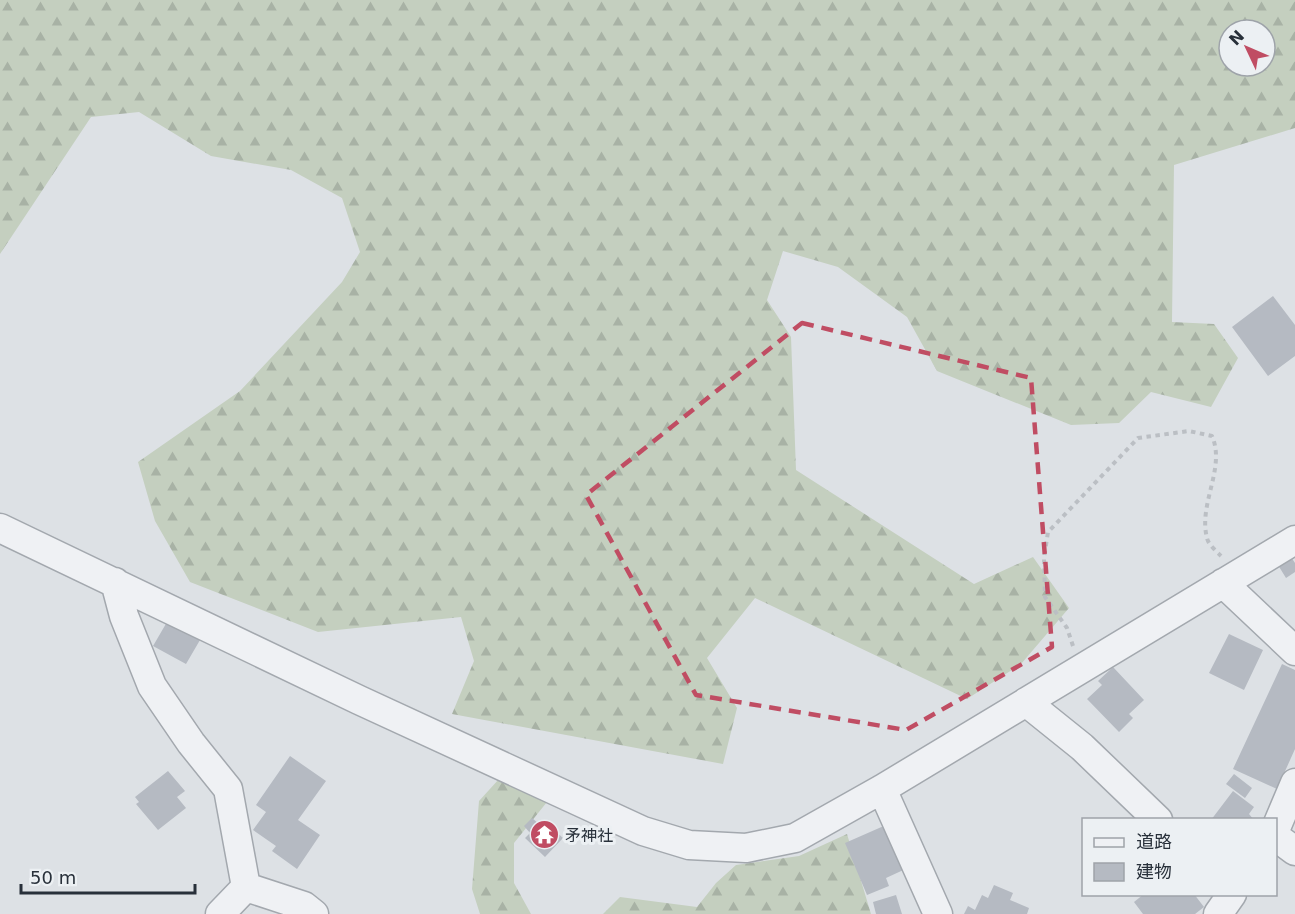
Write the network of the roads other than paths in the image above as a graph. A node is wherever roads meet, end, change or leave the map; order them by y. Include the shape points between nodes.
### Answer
1 (0, 528) edge
2 (1295, 540) edge
3 (1230, 579) junction
4 (115, 582) junction
5 (1295, 651) edge
6 (1026, 702) junction
7 (1295, 783) edge
8 (882, 789) junction
9 (1157, 818) edge
10 (1277, 824) edge
11 (1277, 838) edge
12 (1295, 851) edge
13 (246, 887) junction
14 (220, 914) edge
15 (314, 914) edge
16 (938, 914) edge

1 - 4 street
2 - 3 street
3 - 5 street
3 - 6 street
4 - 8 street via 611,817 689,845 746,848 795,838
4 - 13 street via 152,686 228,789
6 - 8 street
6 - 9 street via 1082,747
7 - 10 street
8 - 16 street
11 - 12 street
13 - 14 street
13 - 15 street via 304,906

